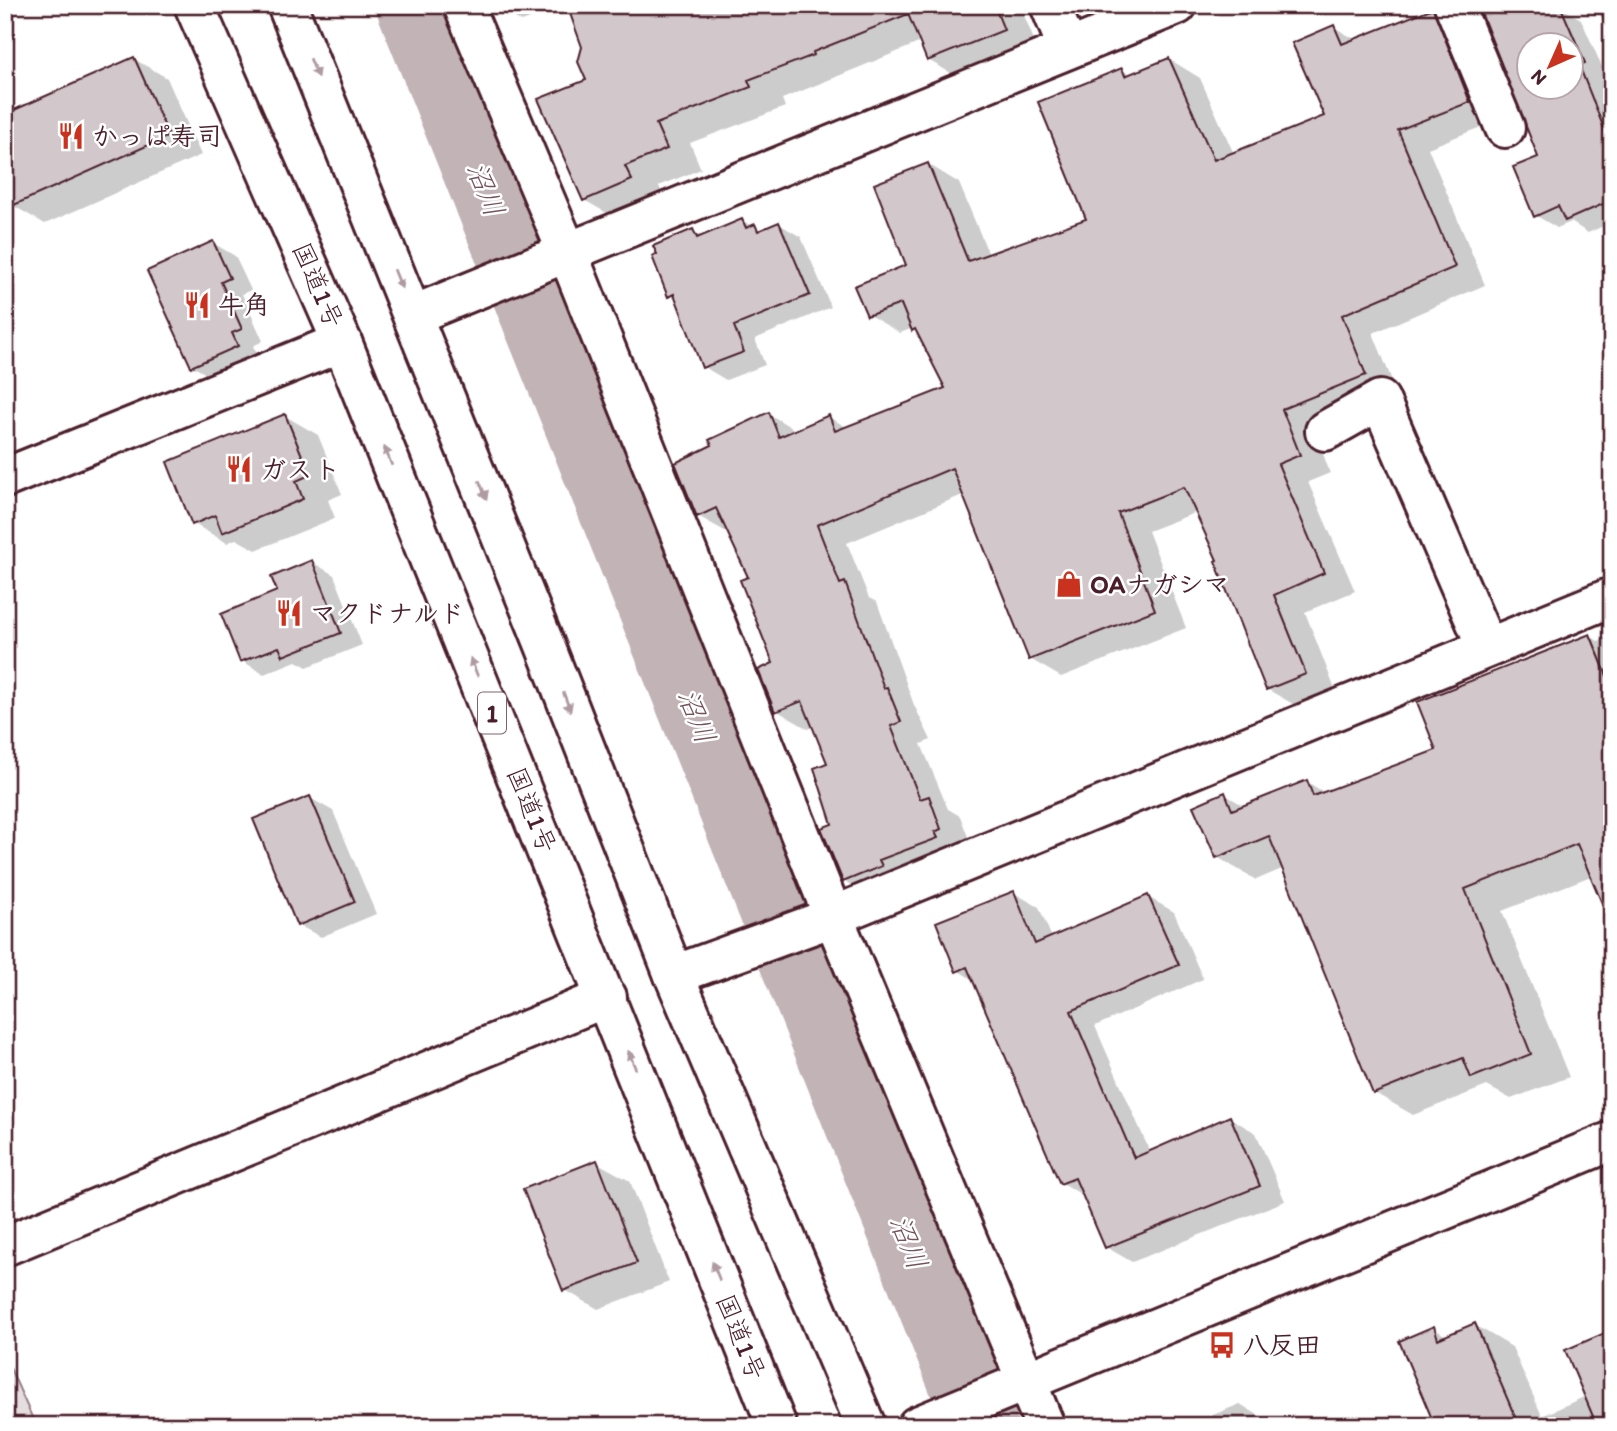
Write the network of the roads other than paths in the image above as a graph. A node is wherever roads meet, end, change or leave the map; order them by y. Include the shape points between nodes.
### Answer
1 (194, 5) edge
2 (287, 5) edge
3 (463, 5) edge
4 (1050, 5) edge
5 (1177, 5) edge
6 (1454, 5) edge
7 (1068, 50) junction
8 (1505, 128) dead end
9 (561, 257) junction
10 (413, 315) junction
11 (342, 342) junction
12 (1325, 430) dead end
13 (5, 478) edge
14 (1612, 597) edge
15 (1487, 648) junction
16 (823, 920) junction
17 (674, 975) junction
18 (607, 997) junction
19 (1612, 1141) edge
20 (5, 1246) edge
21 (1019, 1383) junction
22 (921, 1424) edge
23 (777, 1426) edge
24 (866, 1426) edge
25 (1045, 1426) edge

1 - 11 main road, 国道1号 / 1
2 -> 10 main road
3 - 9 main road
4 - 7 main road
5 - 7 main road
6 - 8 main road
7 - 9 main road
9 - 10 main road
9 - 16 main road
10 -> 17 main road
11 - 13 main road
18 -> 11 main road, 国道1号 / 1
12 - 15 main road via 1380,400
14 - 15 main road
15 - 16 main road
16 - 17 main road
16 - 21 main road
17 - 24 main road
18 - 20 main road
23 -> 18 main road, 国道1号 / 1
19 - 21 main road
21 - 22 main road
21 - 25 main road

